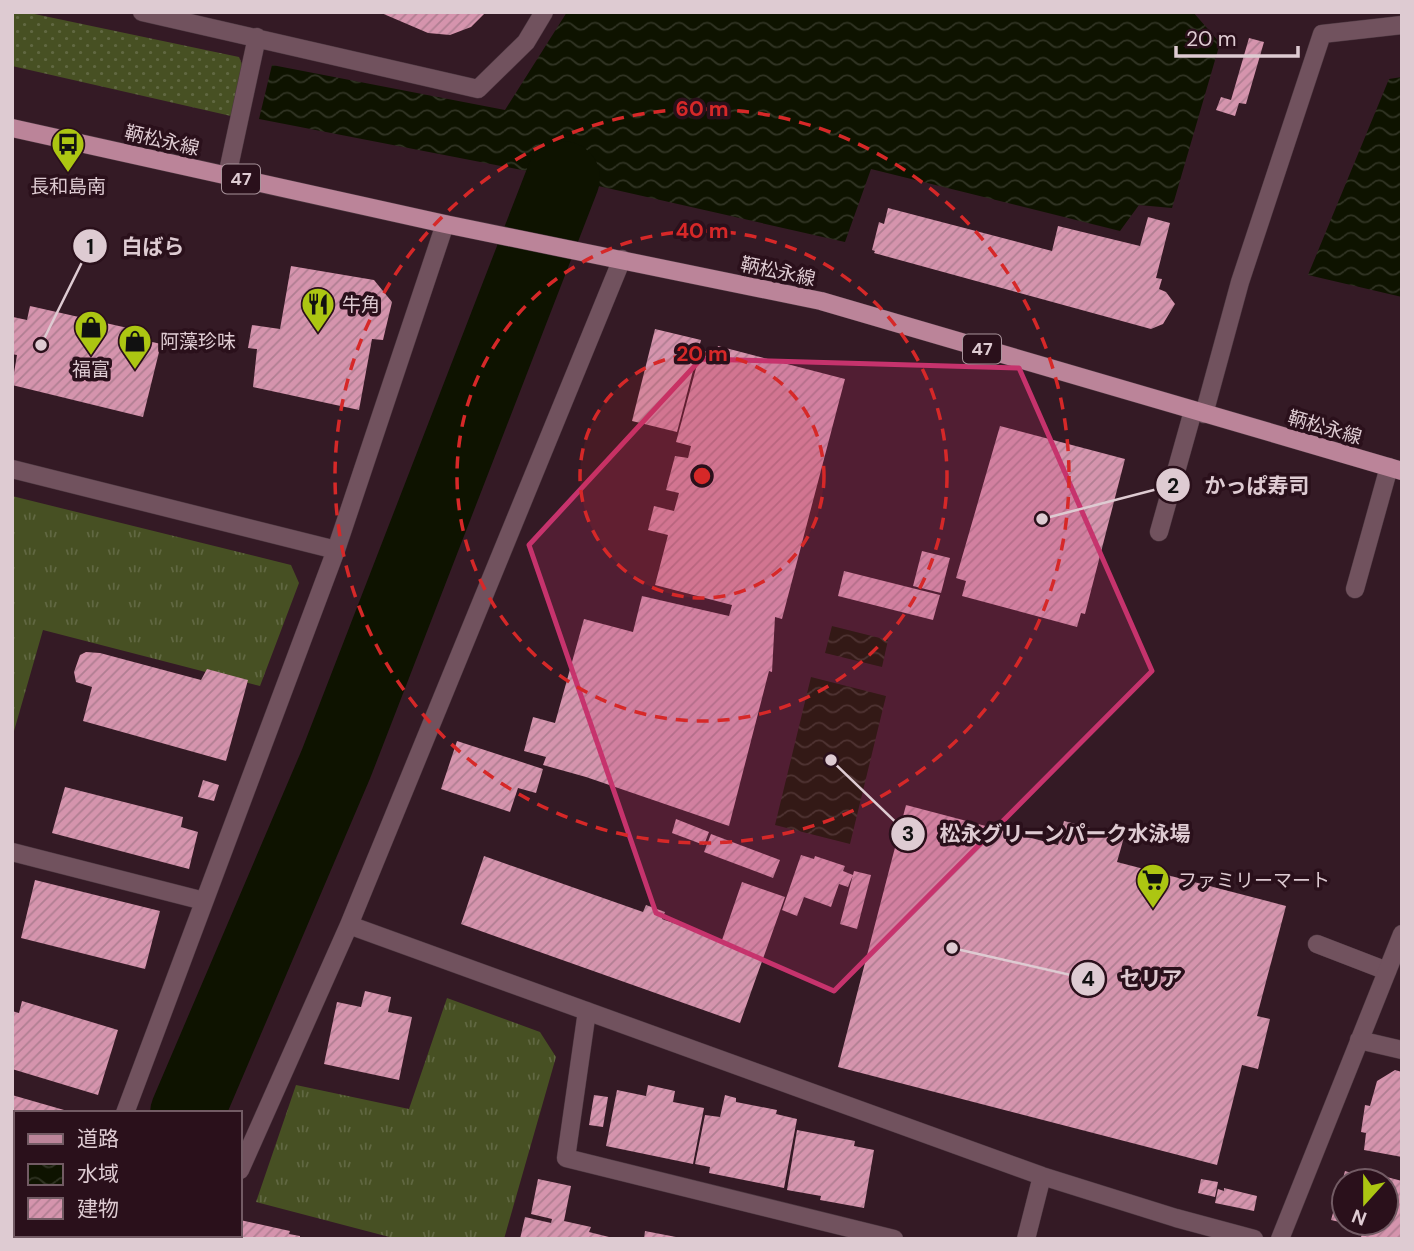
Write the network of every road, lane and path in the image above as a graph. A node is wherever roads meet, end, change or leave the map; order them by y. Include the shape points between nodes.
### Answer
1 (142, 12) edge
2 (544, 12) edge
3 (1402, 24) edge
4 (257, 37) junction
5 (12, 128) edge
6 (227, 176) junction
7 (445, 224) junction
8 (622, 259) junction
9 (1198, 413) junction
10 (12, 469) edge
11 (1396, 469) edge
12 (1159, 532) dead end
13 (336, 550) junction
14 (1355, 589) dead end
15 (12, 852) edge
16 (204, 901) junction
17 (349, 925) junction
18 (1402, 934) edge
19 (1317, 944) dead end
20 (1387, 971) junction
21 (587, 1011) junction
22 (1359, 1040) junction
23 (1402, 1050) edge
24 (126, 1111) edge
25 (242, 1166) edge
26 (1042, 1176) junction
27 (894, 1239) edge
28 (1026, 1239) edge
29 (1254, 1239) edge
30 (1280, 1239) edge

1 - 4 street
2 - 4 street via 526,42 478,89
3 - 9 street via 1322,34
4 - 6 street
5 - 6 main road, 鞆松永線 / 47
6 - 7 main road, 鞆松永線 / 47
7 - 8 main road, 鞆松永線 / 47
7 - 13 street
8 - 9 main road, 鞆松永線 / 47 via 821,301
8 - 17 street
9 - 11 main road, 鞆松永線 / 47
9 - 12 street
10 - 13 street
11 - 14 street
13 - 16 street
15 - 16 street
16 - 24 street
17 - 21 street
17 - 25 street
18 - 20 street
19 - 20 street
20 - 22 street
21 - 26 street
21 - 27 street via 566,1158
22 - 23 street
22 - 30 street
26 - 28 street
26 - 29 street

